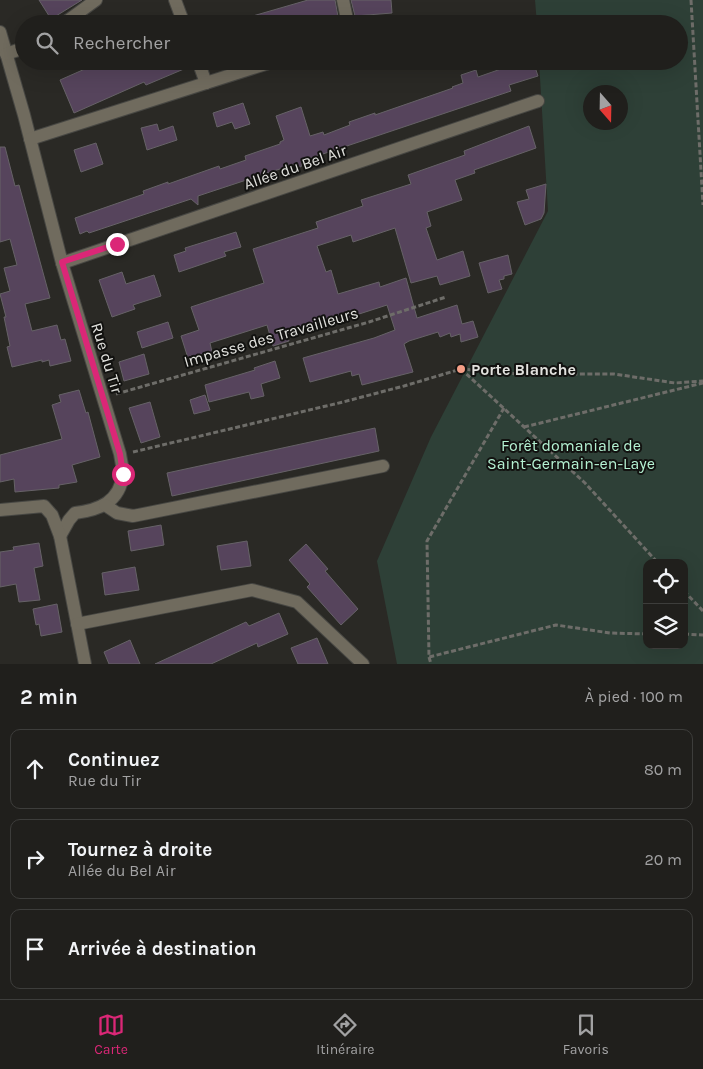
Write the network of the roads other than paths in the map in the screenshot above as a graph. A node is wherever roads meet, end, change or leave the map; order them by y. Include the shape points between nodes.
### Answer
1 (96, 0) edge
2 (175, 0) edge
3 (343, 0) edge
4 (75, 15) edge
5 (181, 15) edge
6 (346, 15) edge
7 (0, 32) edge
8 (15, 51) edge
9 (6, 54) junction
10 (201, 70) edge
11 (247, 70) edge
12 (206, 83) junction
13 (538, 102) dead end
14 (30, 139) junction
15 (62, 262) junction
16 (383, 466) dead end
17 (105, 505) junction
18 (0, 510) edge
19 (60, 536) junction
20 (77, 624) junction
21 (85, 664) edge
22 (363, 664) edge

1 - 4 street
2 - 5 street
3 - 6 street
7 - 9 street, Rue du Tir
8 - 9 street
9 - 14 street, Rue du Tir
10 - 12 street
11 - 12 street
12 - 14 street
13 - 15 street, Allée du Bel Air
14 - 15 street, Rue du Tir
15 - 17 street, Rue du Tir via 120,454 123,474 119,488
16 - 17 street via 132,516 116,513
17 - 19 street via 93,511 75,513
18 - 19 street via 44,506 52,515
19 - 20 street
20 - 21 street
20 - 22 street via 252,590 297,602

